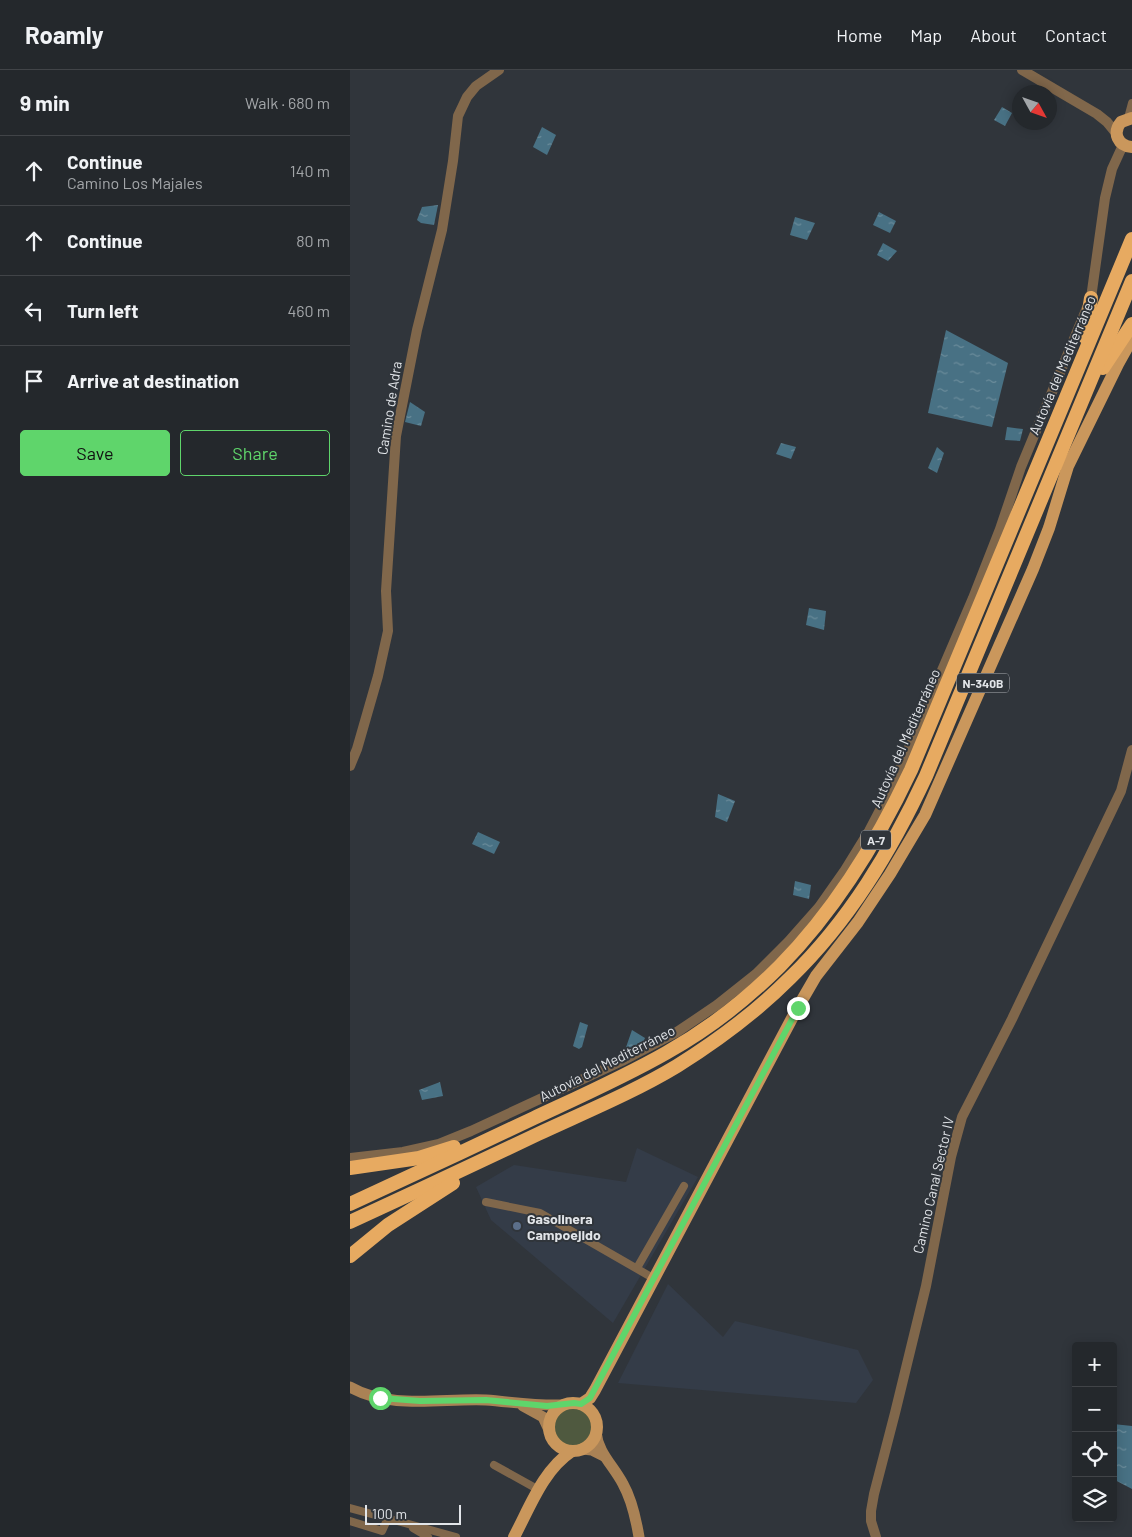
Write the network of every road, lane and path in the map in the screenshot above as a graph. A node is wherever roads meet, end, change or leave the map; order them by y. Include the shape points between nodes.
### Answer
1 (499, 70) edge
2 (1022, 70) edge
3 (1132, 103) edge
4 (1088, 108) junction
5 (1130, 119) edge
6 (1116, 133) junction
7 (1127, 146) edge
8 (1132, 239) edge
9 (1132, 281) edge
10 (1091, 298) junction
11 (1132, 324) edge
12 (1132, 339) edge
13 (1071, 386) junction
14 (1075, 419) junction
15 (1132, 750) edge
16 (350, 766) edge
17 (548, 1112) junction
18 (555, 1126) junction
19 (350, 1158) edge
20 (350, 1168) edge
21 (684, 1186) dead end
22 (486, 1202) dead end
23 (350, 1204) edge
24 (350, 1222) edge
25 (350, 1256) edge
26 (638, 1268) junction
27 (653, 1278) junction
28 (350, 1386) edge
29 (519, 1404) junction
30 (562, 1405) junction
31 (586, 1408) junction
32 (596, 1432) junction
33 (551, 1435) junction
34 (577, 1450) junction
35 (604, 1456) junction
36 (494, 1465) dead end
37 (549, 1472) junction
38 (539, 1490) junction
39 (350, 1508) edge
40 (388, 1518) junction
41 (350, 1521) edge
42 (403, 1522) junction
43 (380, 1534) edge
44 (428, 1537) edge
45 (456, 1537) edge
46 (514, 1537) edge
47 (639, 1537) edge
48 (876, 1537) edge

1 - 16 street, Camino de Adra via 476,86 458,116 442,230 417,330 396,436 386,591 388,631 378,676
2 - 4 street
3 - 5 street
4 - 5 street via 1107,116
4 - 6 street
5 - 6 main road via 1118,125
6 - 7 main road
7 - 10 street via 1112,169 1105,198
8 - 13 highway, Autovía del Mediterráneo / A-7
9 - 14 highway, A-7
10 - 13 highway via 1088,324
10 - 19 street via 1021,467 973,598 892,788 869,831 819,907 756,974 677,1032 622,1061 439,1144
11 - 14 highway via 1099,374
12 - 27 main road, N-340B via 1068,466 1032,569 925,815 858,922 816,976
13 - 17 highway, Autovía del Mediterráneo / A-7 via 912,770 878,837 839,897 778,967 722,1015 667,1053
14 - 18 highway, A-7 via 926,776 892,845 852,907 790,979 732,1028 675,1067
15 - 48 street, Camino Canal Sector IV via 1121,791 962,1116 926,1286 874,1494 871,1522
17 - 20 highway via 419,1158
17 - 23 highway, Autovía del Mediterráneo / A-7
18 - 24 highway, A-7
18 - 25 highway via 438,1192 388,1225
21 - 26 street
22 - 26 street via 540,1213
26 - 27 street
27 - 31 main road, N-340B
28 - 29 main road via 380,1398 486,1400
29 - 30 main road
29 - 33 main road via 543,1417
30 - 31 main road via 574,1403
30 - 33 main road via 551,1415
31 - 32 main road, N-340B via 596,1424
32 - 34 main road via 593,1439
32 - 35 main road
33 - 34 main road via 564,1449
33 - 37 main road via 553,1457
34 - 35 main road via 592,1450
34 - 37 main road via 561,1458
35 - 47 main road via 626,1492
36 - 38 street
37 - 38 main road
38 - 46 main road
39 - 40 street
40 - 42 street
40 - 43 street
41 - 43 street
42 - 44 street
42 - 45 street

